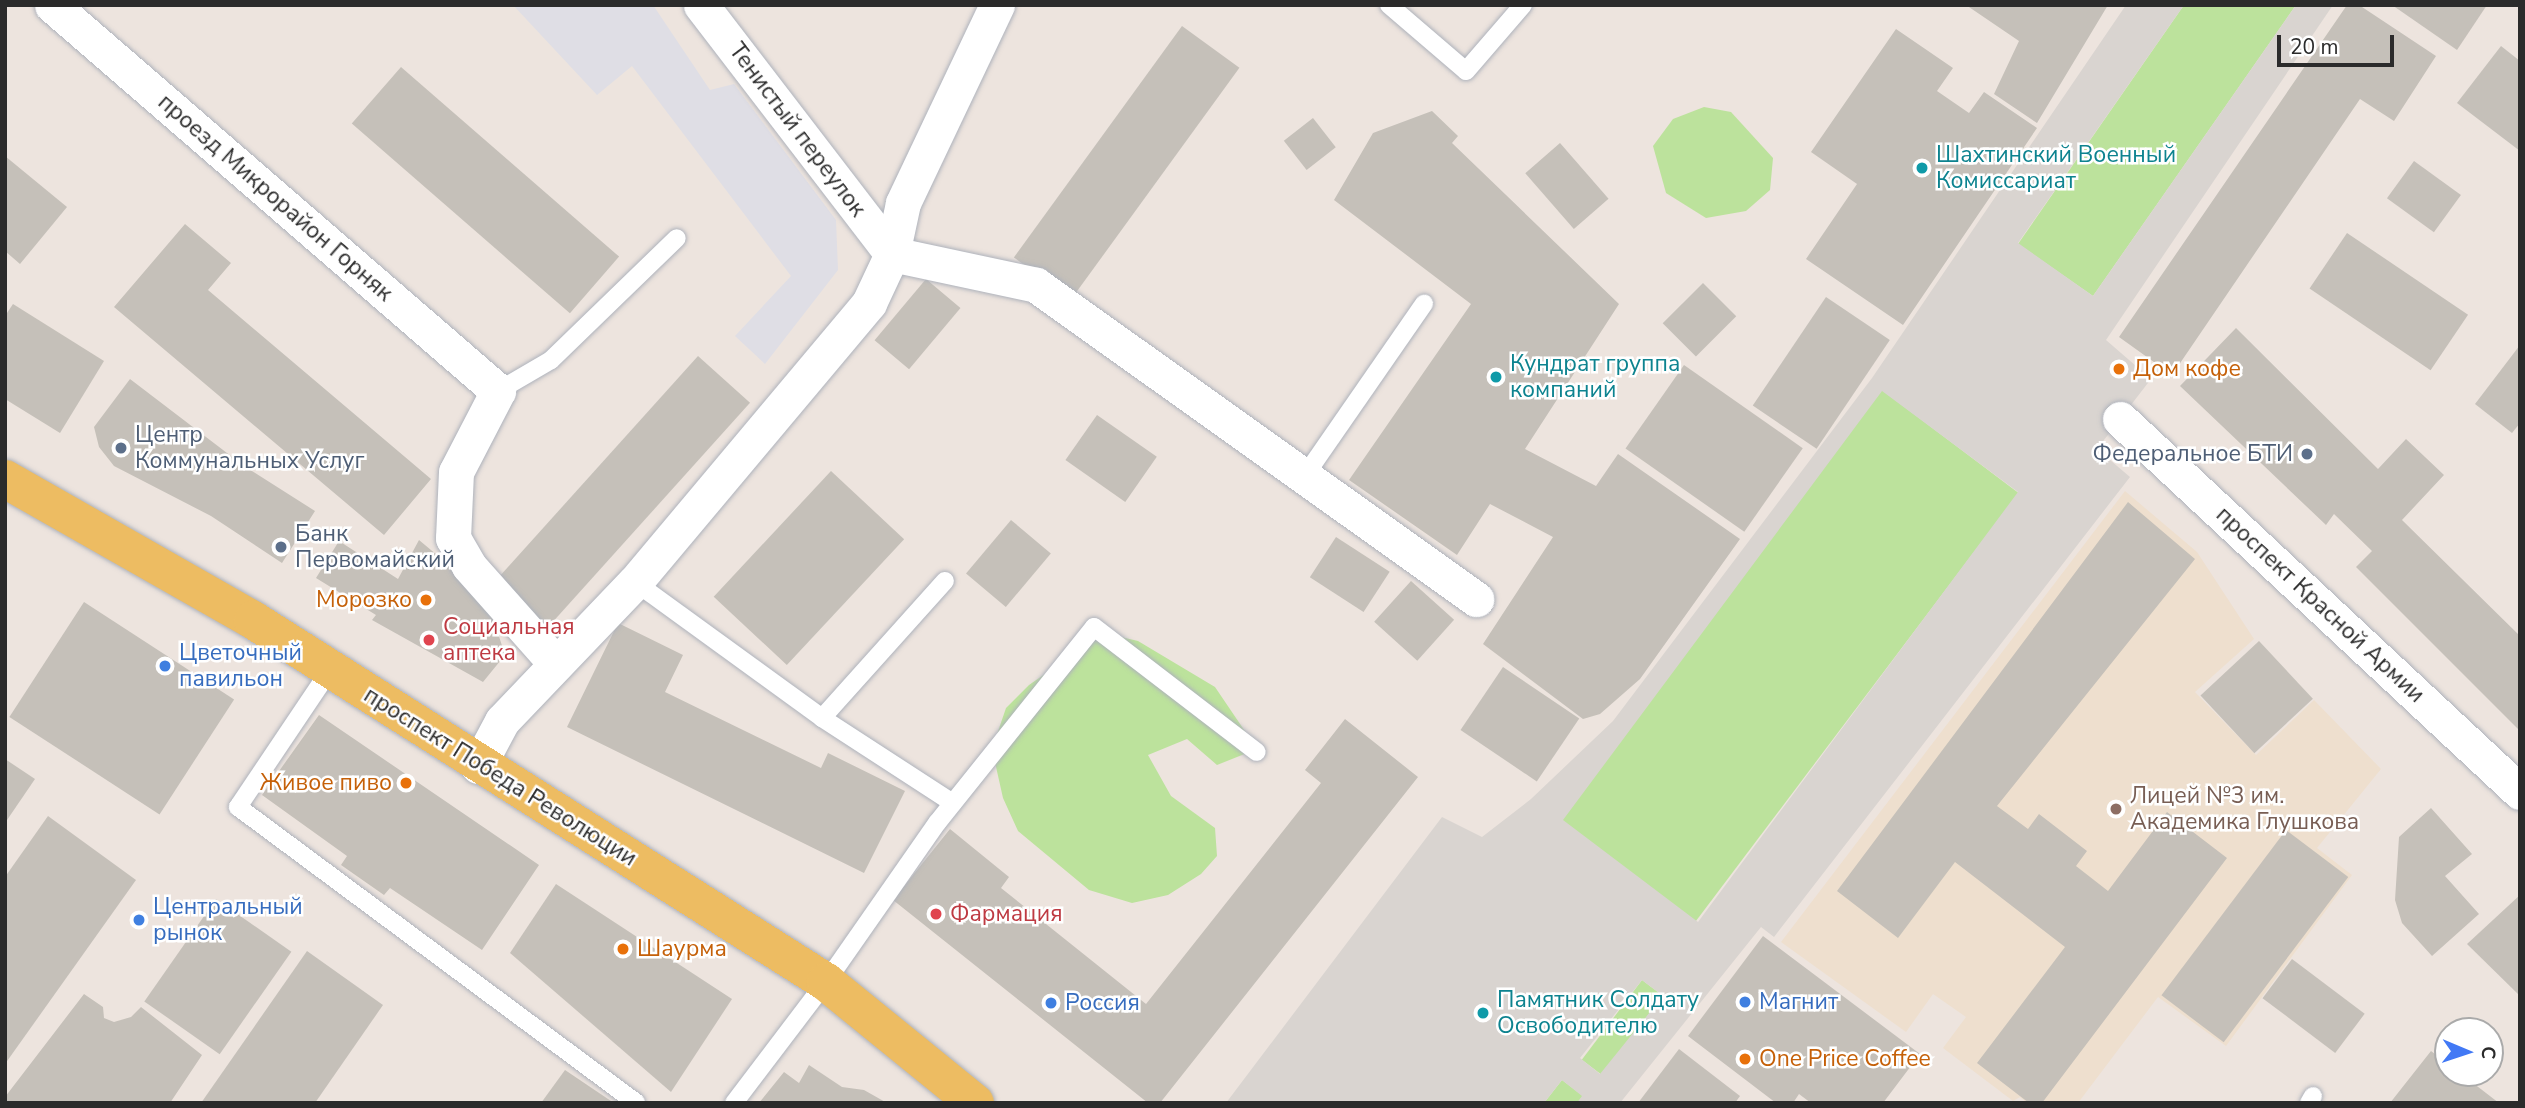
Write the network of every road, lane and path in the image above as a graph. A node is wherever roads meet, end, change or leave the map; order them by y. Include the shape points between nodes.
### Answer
1 (52, 5) edge
2 (702, 5) edge
3 (997, 5) edge
4 (1390, 5) edge
5 (1523, 5) edge
6 (677, 238) dead end
7 (892, 254) junction
8 (1424, 304) dead end
9 (498, 391) junction
10 (2120, 419) dead end
11 (1304, 477) junction
12 (5, 479) edge
13 (944, 581) dead end
14 (635, 582) junction
15 (1476, 599) dead end
16 (556, 664) junction
17 (330, 670) junction
18 (822, 718) junction
19 (1257, 752) dead end
20 (478, 766) junction
21 (2520, 792) edge
22 (953, 803) junction
23 (826, 982) junction
24 (636, 1103) edge
25 (734, 1103) edge
26 (975, 1103) edge

1 - 9 street, проезд Микрорайон Горняк
2 - 7 street, Тенистый переулок
3 - 7 street via 903,203
4 - 5 lane via 1466,71
6 - 9 lane via 551,359
7 - 11 street via 1035,285
7 - 14 street via 869,303
8 - 11 lane
9 - 16 street via 456,472 453,538 469,566
10 - 21 street, проспект Красной Армии
11 - 15 street
12 - 17 main road, проспект Победа Революции via 253,620
13 - 18 lane
14 - 16 street
14 - 18 lane
16 - 20 street via 502,721
17 - 20 main road, проспект Победа Революции
17 - 24 lane via 238,807
18 - 22 lane
19 - 22 lane via 1094,627
20 - 23 main road, проспект Победа Революции
22 - 23 lane
23 - 25 lane
23 - 26 main road, проспект Победа Революции

